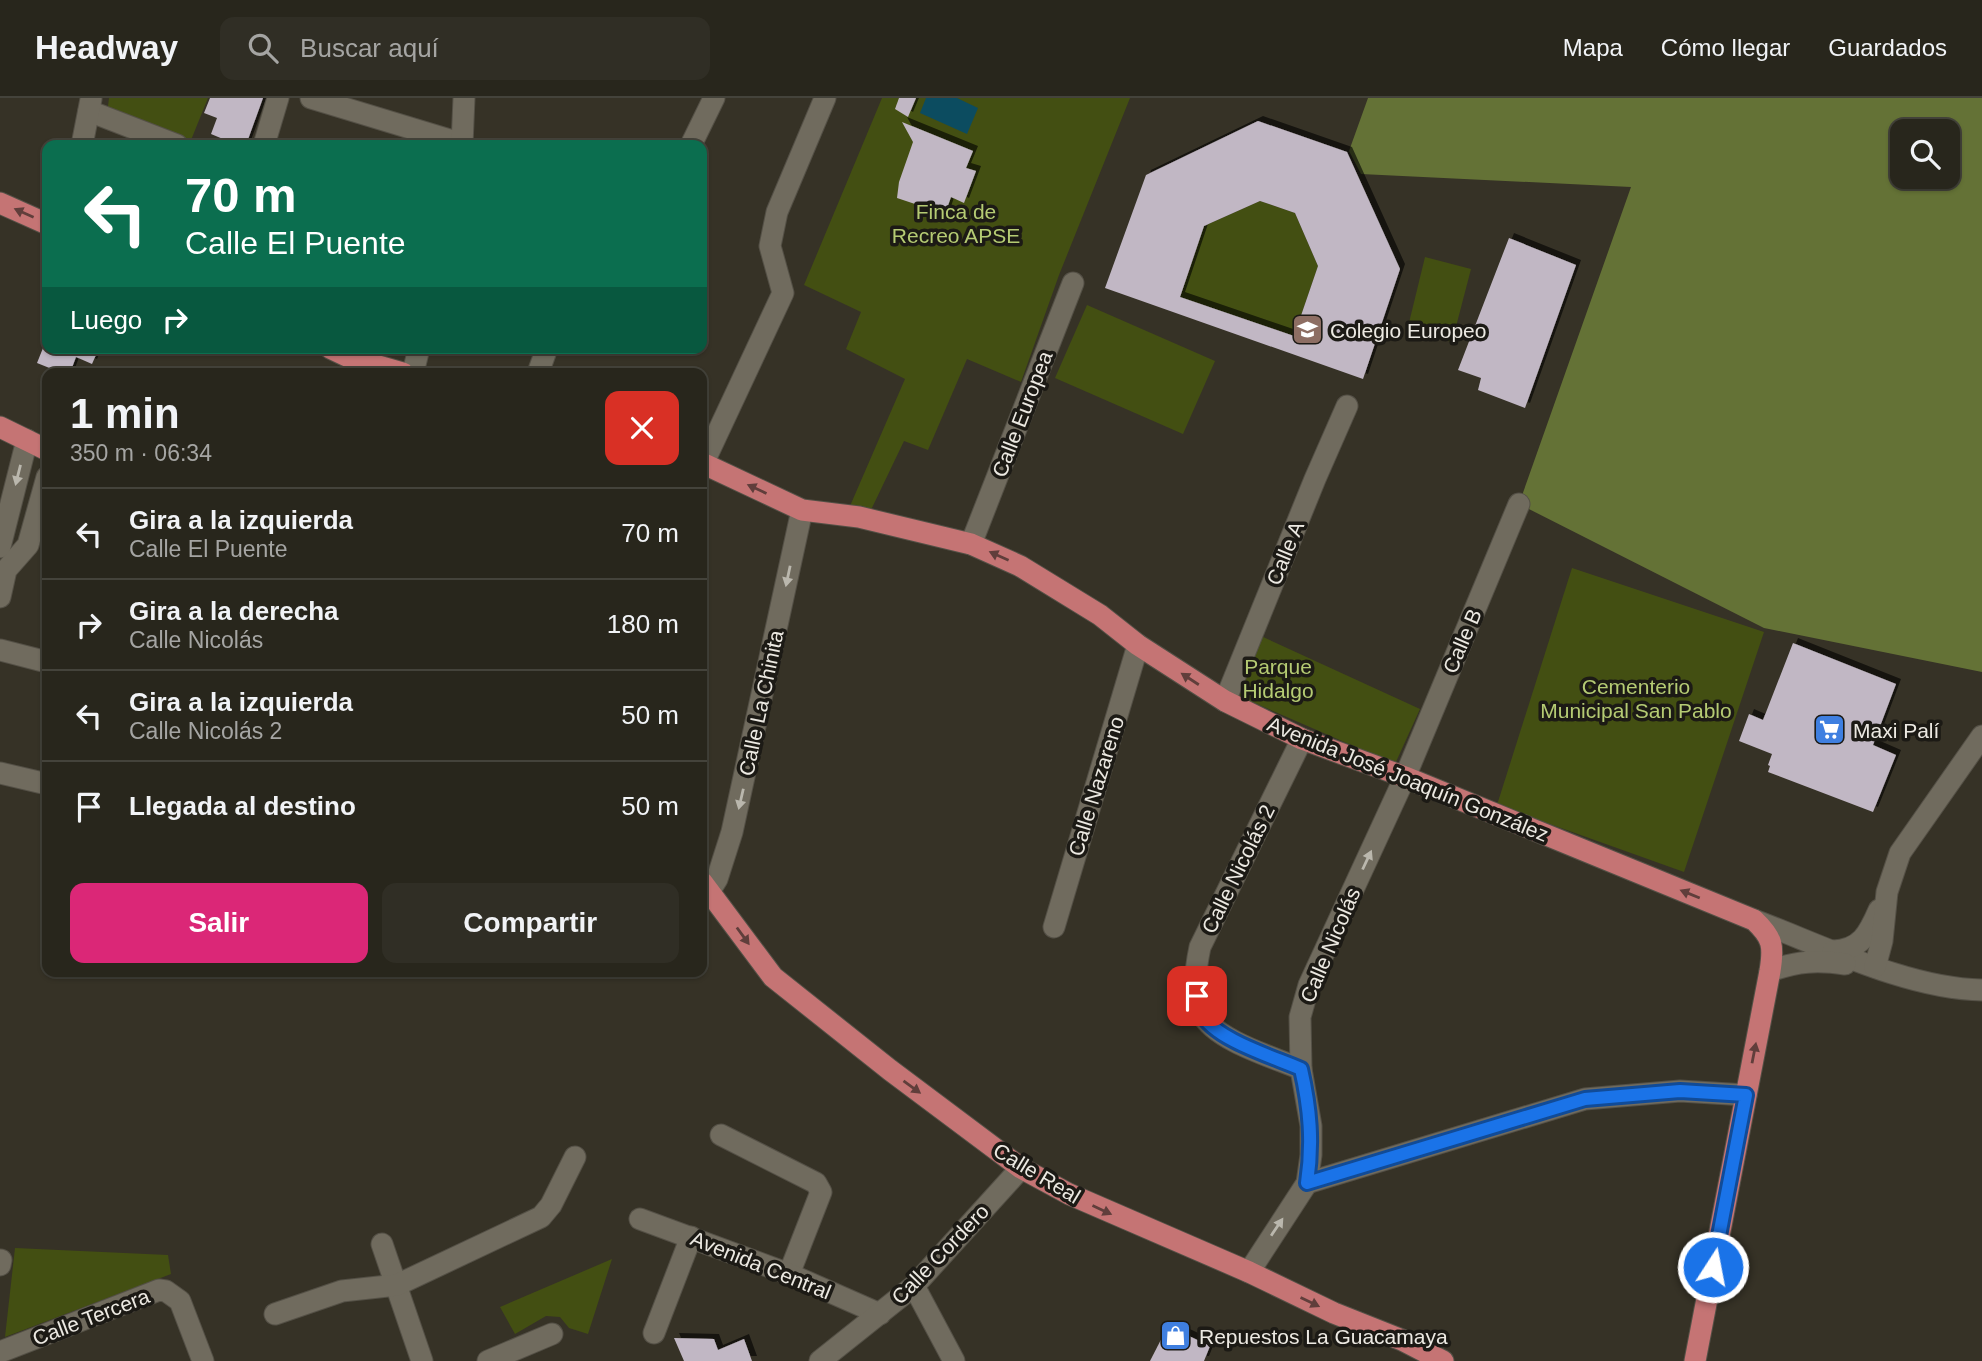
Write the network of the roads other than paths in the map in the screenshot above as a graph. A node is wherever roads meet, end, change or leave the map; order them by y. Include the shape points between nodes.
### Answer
1 (278, 98) edge
2 (312, 98) edge
3 (464, 98) edge
4 (714, 98) edge
5 (825, 98) edge
6 (90, 105) edge
7 (83, 140) edge
8 (166, 140) edge
9 (265, 140) edge
10 (449, 140) edge
11 (462, 140) edge
12 (693, 140) edge
13 (0, 203) edge
14 (42, 222) edge
15 (1073, 283) dead end
16 (343, 354) edge
17 (385, 368) edge
18 (1347, 406) dead end
19 (0, 427) edge
20 (27, 440) junction
21 (42, 448) edge
22 (707, 455) edge
23 (707, 466) edge
24 (42, 495) edge
25 (1519, 504) dead end
26 (802, 510) junction
27 (971, 544) junction
28 (2, 556) edge
29 (0, 597) edge
30 (1138, 645) junction
31 (0, 650) edge
32 (42, 661) edge
33 (1225, 701) junction
34 (1982, 736) edge
35 (1302, 739) junction
36 (0, 773) edge
37 (1405, 778) junction
38 (42, 783) edge
39 (707, 886) edge
40 (707, 890) edge
41 (1887, 892) junction
42 (1754, 920) junction
43 (1054, 928) dead end
44 (1833, 951) junction
45 (1875, 967) junction
46 (1770, 971) junction
47 (1982, 990) edge
48 (1301, 1069) junction
49 (1746, 1095) junction
50 (721, 1135) dead end
51 (575, 1157) dead end
52 (1021, 1168) junction
53 (1307, 1183) junction
54 (640, 1219) dead end
55 (691, 1237) junction
56 (382, 1244) dead end
57 (1248, 1272) junction
58 (789, 1275) junction
59 (397, 1285) junction
60 (914, 1286) junction
61 (275, 1314) dead end
62 (880, 1314) junction
63 (654, 1333) dead end
64 (552, 1334) dead end
65 (0, 1352) edge
66 (825, 1360) edge
67 (203, 1361) edge
68 (422, 1361) edge
69 (488, 1361) edge
70 (954, 1361) edge
71 (1443, 1361) edge
72 (1695, 1361) edge

1 - 9 street
2 - 10 street
3 - 11 street
4 - 12 street
5 - 22 street via 777,212 770,246 783,293
6 - 7 street
6 - 8 street
14 -> 13 main road
15 - 27 street, Calle Europea
16 - 17 main road
18 - 33 street, Calle A
19 - 20 main road
20 - 21 main road
20 -> 28 street
26 -> 23 main road, Avenida José Joaquín González
24 - 28 street via 28,545
25 - 37 street, Calle B
26 - 27 main road, Avenida José Joaquín González via 859,517
26 -> 39 street, Calle La Chinita via 733,832 717,879
30 -> 27 main road, Avenida José Joaquín González via 1100,615 1020,566
28 - 29 street
33 -> 30 main road, Avenida José Joaquín González
30 - 43 street, Calle Nazareno
31 - 32 street
33 - 35 main road, Avenida José Joaquín González
34 - 41 street via 1900,853
35 - 37 main road, Avenida José Joaquín González
35 - 48 street, Calle Nicolás 2 via 1200,947 1196,967 1200,1012 1210,1024
36 - 38 street
42 -> 37 main road, Avenida José Joaquín González
48 -> 37 street, Calle Nicolás via 1300,1017 1309,985
40 -> 52 main road, Calle Real via 773,977
41 - 44 street via 1863,941
41 - 45 street
42 - 44 street, Avenida José Joaquín González
42 - 46 main road via 1773,949
44 - 45 street, Avenida José Joaquín González
45 - 46 street via 1793,962
45 - 47 street, Avenida José Joaquín González via 1932,983
49 -> 46 main road
48 - 53 street, Calle Nicolás via 1311,1126
49 - 53 street via 1680,1091 1585,1099
49 - 72 main road
50 - 58 street via 816,1183 821,1192
51 - 59 street via 541,1217
52 -> 57 main road, Calle Real via 1126,1221
52 - 60 street, Calle Cordero
57 -> 53 street, Calle Nicolás
54 - 55 street, Avenida Central
55 - 58 street, Avenida Central
55 - 63 street
56 - 59 street
57 -> 71 main road, Calle Real
58 - 62 street, Avenida Central
59 - 61 street via 342,1291
59 - 68 street
60 - 62 street, Calle Cordero
60 - 70 street
62 - 66 street, Calle Cordero
64 - 69 street
65 - 67 street, Calle Tercera via 159,1290 180,1301

